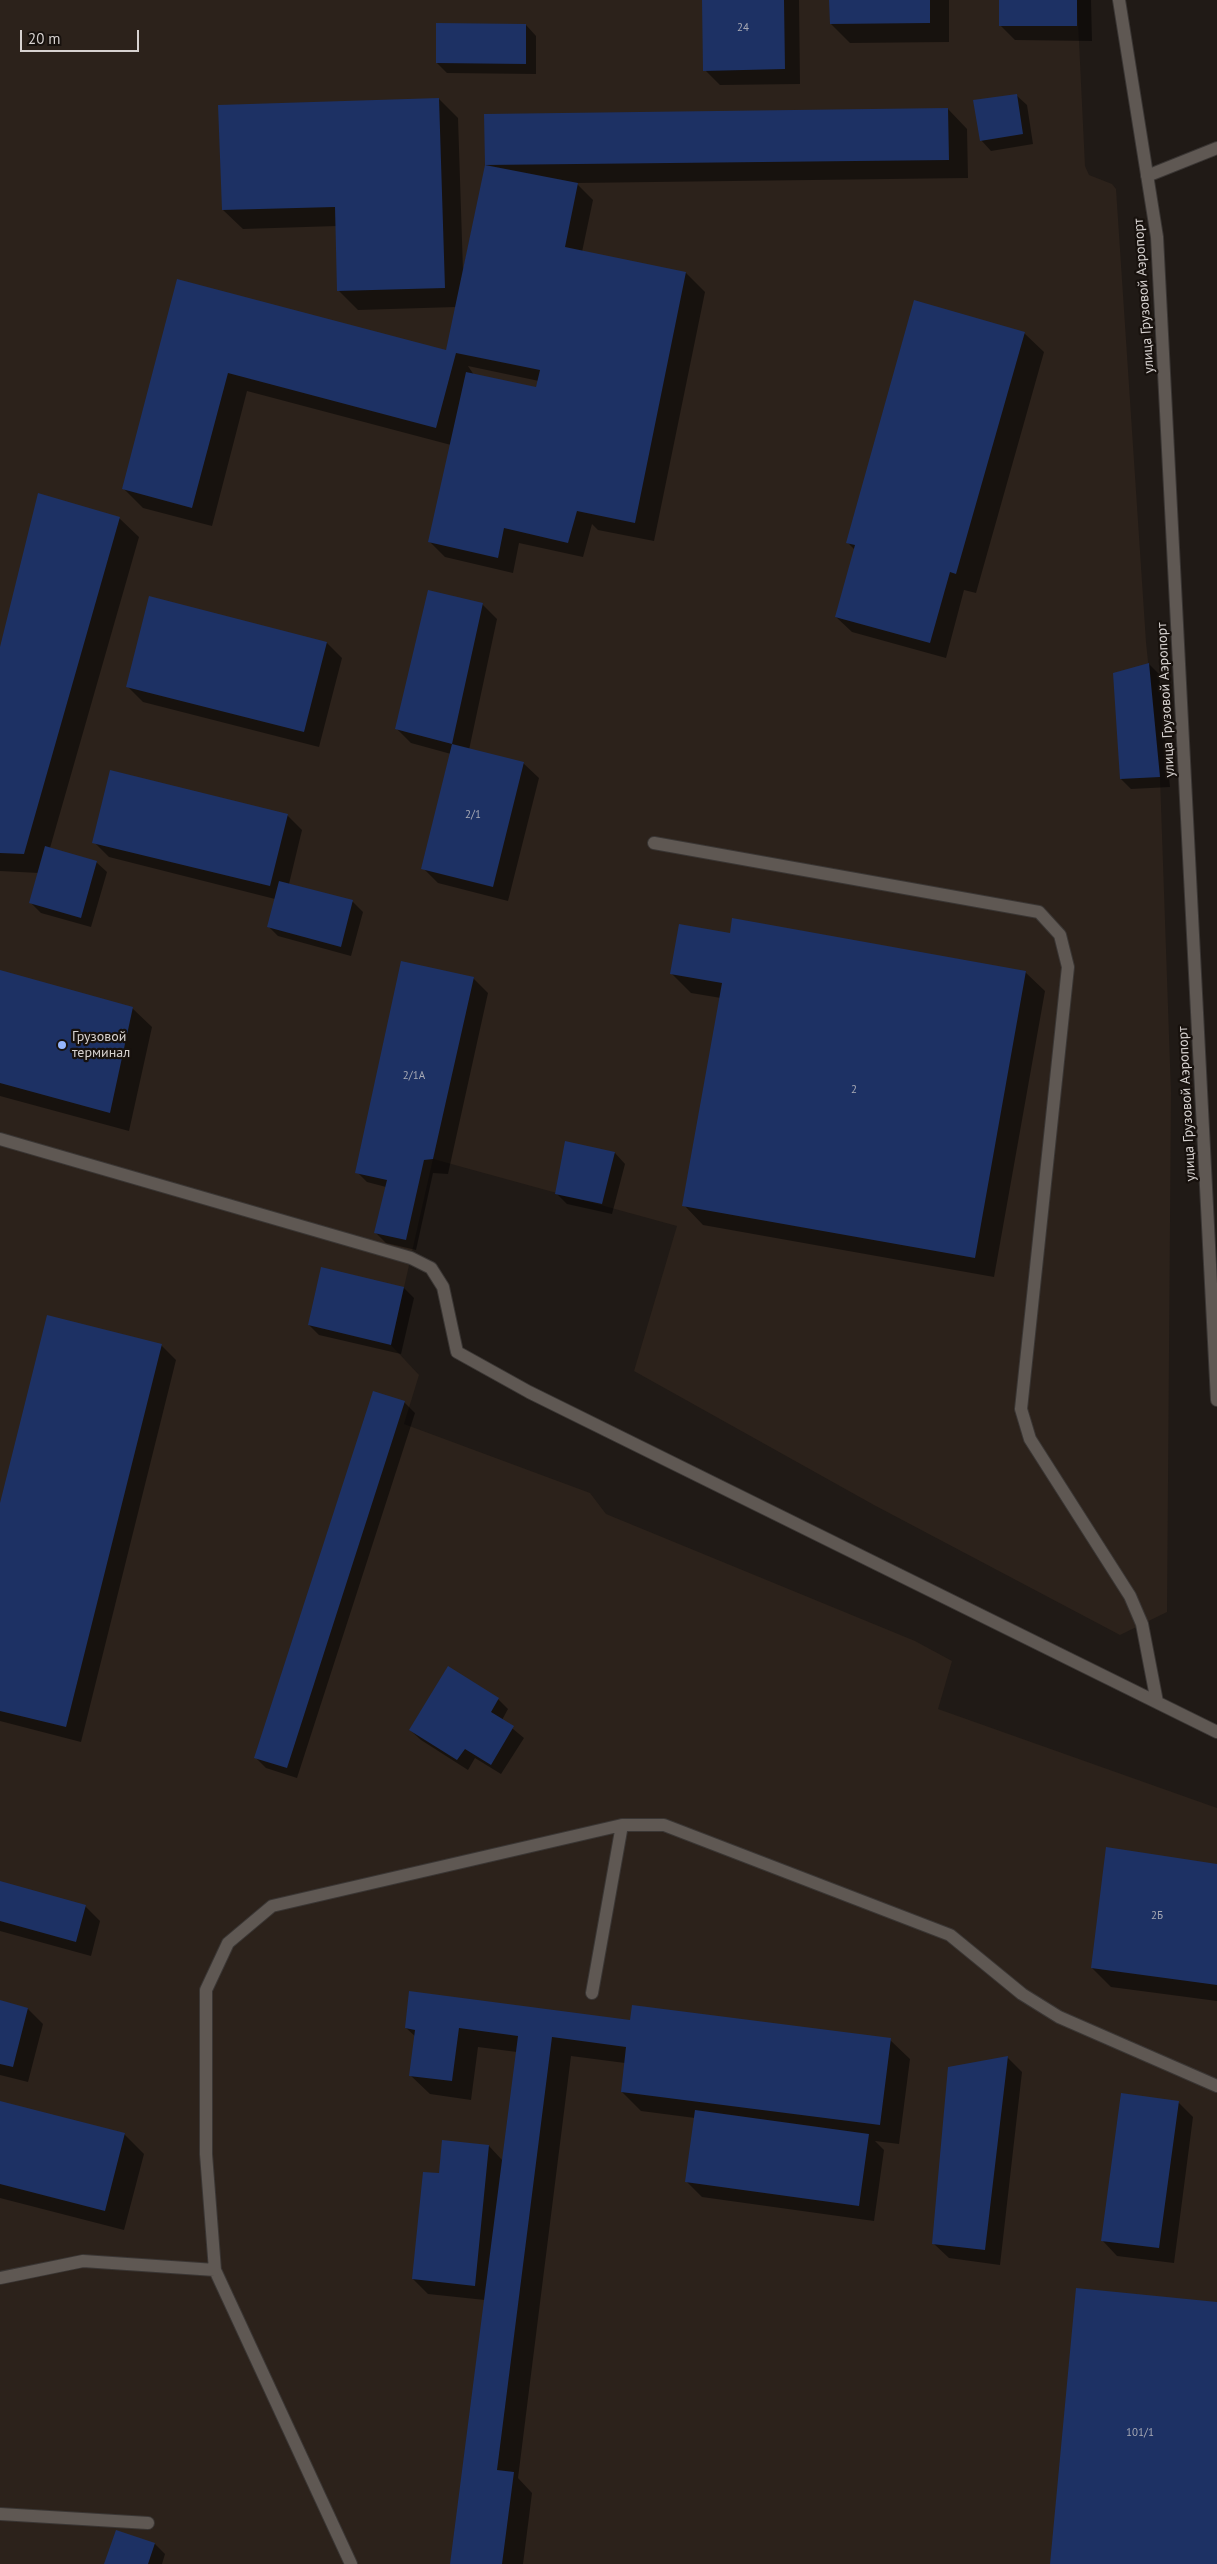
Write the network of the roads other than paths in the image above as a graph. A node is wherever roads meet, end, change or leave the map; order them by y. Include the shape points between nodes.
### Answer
1 (1119, 0) edge
2 (1217, 148) edge
3 (1147, 176) junction
4 (654, 843) dead end
5 (0, 1139) edge
6 (1217, 1400) edge
7 (1157, 1702) junction
8 (1217, 1732) edge
9 (622, 1826) junction
10 (592, 1992) dead end
11 (1217, 2086) edge
12 (215, 2270) junction
13 (0, 2278) edge
14 (0, 2514) edge
15 (148, 2523) dead end
16 (351, 2564) edge

1 - 3 lane, улица Грузовой Аэропорт
2 - 3 lane
3 - 6 lane, улица Грузовой Аэропорт via 1157,238
4 - 7 lane via 1039,912 1060,935 1068,967 1022,1409 1030,1439 1130,1596 1142,1624
5 - 7 lane via 411,1258 431,1268 443,1287 457,1352 529,1392
7 - 8 lane
9 - 10 lane
9 - 11 lane via 664,1825 950,1935 1022,1994 1059,2017
9 - 12 lane via 272,1906 228,1943 206,1990 206,2154
12 - 13 lane via 82,2261
12 - 16 lane
14 - 15 lane

